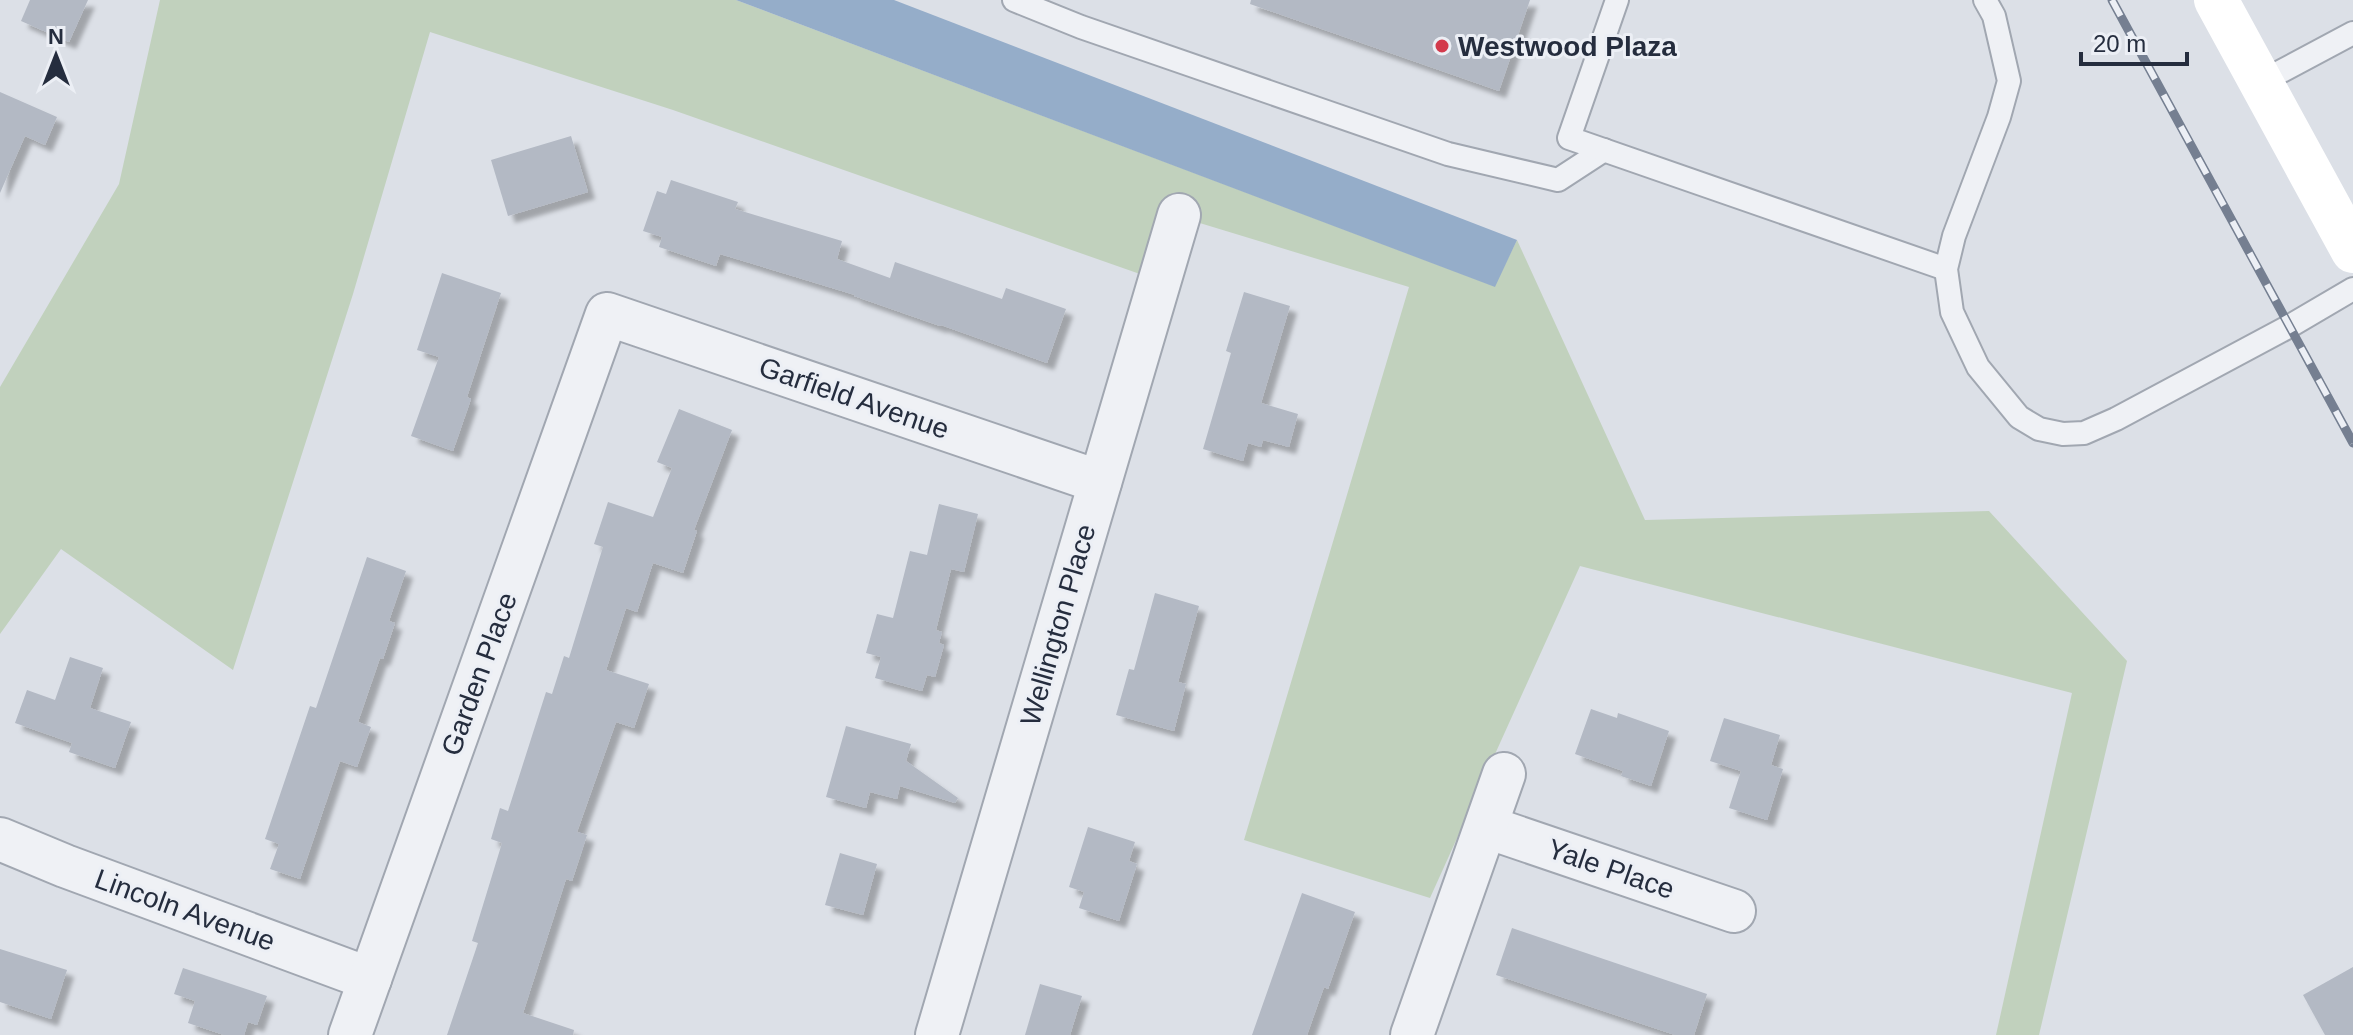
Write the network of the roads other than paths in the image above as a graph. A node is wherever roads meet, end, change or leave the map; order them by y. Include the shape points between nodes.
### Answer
1 (1014, 0) edge
2 (1617, 0) edge
3 (1985, 0) edge
4 (2216, 0) edge
5 (2353, 33) edge
6 (2261, 82) junction
7 (1604, 150) junction
8 (1179, 215) dead end
9 (2353, 251) edge
10 (1946, 269) junction
11 (2353, 289) edge
12 (607, 314) joint
13 (1100, 482) junction
14 (1504, 774) dead end
15 (1487, 827) junction
16 (0, 839) edge
17 (1734, 911) dead end
18 (370, 979) junction
19 (350, 1035) edge
20 (937, 1035) edge
21 (1412, 1035) edge

1 - 7 lane via 1448,154 1558,180
2 - 7 lane via 1569,138
3 - 10 lane via 1994,16 2009,81
4 - 6 street
5 - 6 lane
6 - 9 street
7 - 10 lane
8 - 13 street, Wellington Place
10 - 11 lane via 1952,312 1978,367 2019,417 2063,434 2084,433 2116,419
12 - 13 street, Garfield Avenue
12 - 18 street, Garden Place
13 - 20 street, Wellington Place
14 - 15 street
15 - 17 street, Yale Place
15 - 21 street
16 - 18 street, Lincoln Avenue
18 - 19 street, Garden Place

